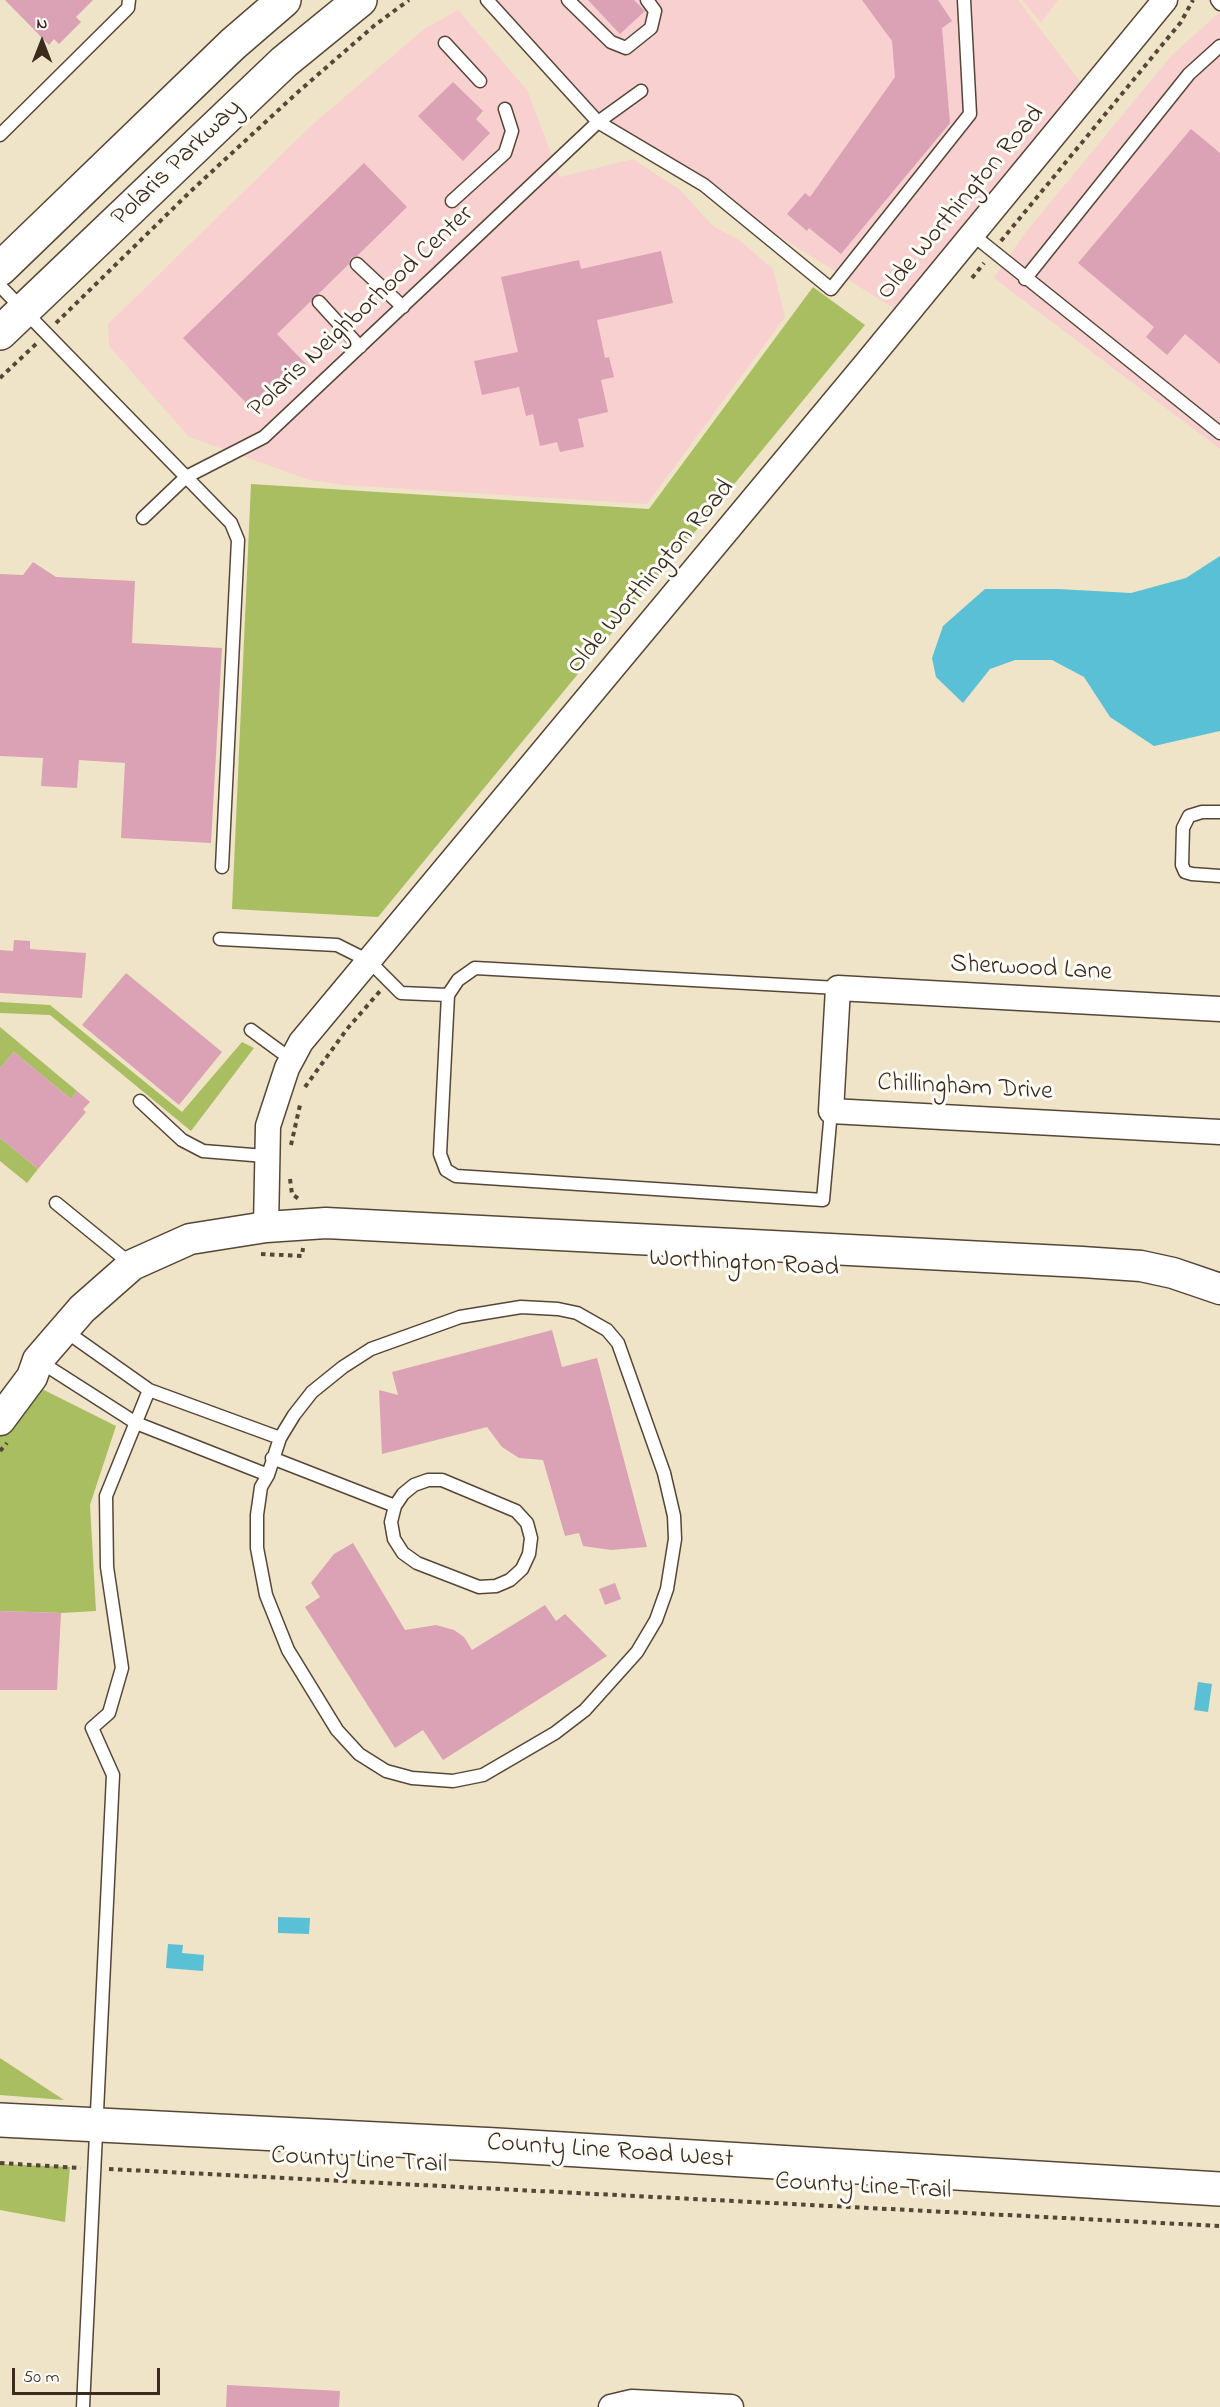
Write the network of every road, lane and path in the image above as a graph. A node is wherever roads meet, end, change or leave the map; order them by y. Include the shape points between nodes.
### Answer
1 (129, 0) edge
2 (284, 0) edge
3 (360, 0) edge
4 (409, 0) edge
5 (486, 0) edge
6 (568, 0) edge
7 (647, 0) edge
8 (964, 0) edge
9 (1165, 0) edge
10 (1194, 0) edge
11 (1217, 0) edge
12 (1220, 4) edge
13 (445, 43) dead end
14 (1220, 46) edge
15 (480, 81) dead end
16 (641, 91) dead end
17 (505, 109) dead end
18 (598, 122) junction
19 (0, 135) edge
20 (452, 201) dead end
21 (973, 235) junction
22 (993, 252) junction
23 (357, 264) dead end
24 (0, 269) edge
25 (972, 278) dead end
26 (1025, 279) junction
27 (0, 286) edge
28 (319, 302) dead end
29 (403, 307) junction
30 (23, 310) junction
31 (0, 333) edge
32 (46, 333) junction
33 (360, 347) junction
34 (0, 378) edge
35 (1220, 434) edge
36 (186, 477) junction
37 (143, 518) dead end
38 (1220, 812) edge
39 (222, 867) dead end
40 (1220, 876) edge
41 (220, 939) dead end
42 (369, 961) junction
43 (838, 988) junction
44 (448, 995) junction
45 (1220, 1009) edge
46 (251, 1030) dead end
47 (291, 1060) junction
48 (140, 1101) dead end
49 (831, 1111) junction
50 (1220, 1132) edge
51 (265, 1156) junction
52 (56, 1203) dead end
53 (263, 1240) junction
54 (303, 1248) dead end
55 (132, 1265) junction
56 (1220, 1288) edge
57 (1220, 1311) edge
58 (64, 1330) junction
59 (38, 1360) junction
60 (0, 1388) edge
61 (149, 1390) junction
62 (0, 1420) edge
63 (136, 1423) junction
64 (280, 1438) junction
65 (272, 1458) junction
66 (268, 1475) junction
67 (395, 1506) junction
68 (0, 2120) edge
69 (97, 2125) junction
70 (0, 2163) edge
71 (95, 2168) junction
72 (1220, 2189) edge
73 (1220, 2226) edge
74 (83, 2407) edge
75 (611, 2407) edge
76 (730, 2407) edge

1 - 19 lane via 128,8
2 - 24 main road, Polaris Parkway via 233,44
3 - 30 main road, Polaris Parkway via 284,62
4 - 32 path via 289,100
5 - 18 lane
6 - 7 lane via 611,42 626,48 651,28 655,11
8 - 18 lane via 970,114 831,289 704,185
9 - 21 street, Olde Worthington Road
10 - 22 path via 1181,22
11 - 12 lane
13 - 15 lane
14 - 26 lane via 1189,74
16 - 18 lane, Polaris Neighborhood Center
17 - 20 lane via 512,131 505,153
18 - 29 lane, Polaris Neighborhood Center
21 - 22 lane
21 - 42 street, Olde Worthington Road
22 - 25 path
22 - 26 lane
23 - 29 lane
26 - 35 lane
27 - 30 lane
28 - 33 lane
29 - 33 lane, Polaris Neighborhood Center
30 - 31 main road, Polaris Parkway
30 - 32 lane
32 - 34 path
32 - 36 lane
33 - 36 lane, Polaris Neighborhood Center via 264,437
36 - 37 lane, Polaris Neighborhood Center
36 - 39 lane via 231,523 238,540
38 - 40 lane via 1189,816 1183,828 1182,865 1185,872
41 - 42 lane via 338,945
42 - 44 lane via 401,993
42 - 47 street, Olde Worthington Road via 301,1042
43 - 44 lane via 475,968 458,980
43 - 45 street, Sherwood Lane
43 - 49 street
44 - 49 lane via 440,1154 446,1170 456,1176 823,1200
46 - 47 lane
47 - 51 street, Olde Worthington Road via 276,1095
48 - 51 lane via 182,1140 203,1151
49 - 50 street, Chillingham Drive
51 - 53 street, Olde Worthington Road
52 - 55 lane
53 - 54 path via 302,1256
53 - 55 street, Worthington Road via 189,1239
53 - 56 street, Worthington Road via 326,1223 1141,1266
53 - 57 street, Worthington Road via 1116,1284 1185,1296
55 - 58 street, Worthington Road via 82,1308
58 - 59 street, Worthington Road
58 - 61 lane
59 - 60 street, Worthington Road via 18,1367
59 - 62 street, Worthington Road via 32,1377
59 - 63 lane
61 - 63 lane
61 - 64 lane
63 - 66 lane
63 - 69 lane via 106,1496 107,1567 122,1668 109,1713 92,1728 113,1775
64 - 65 lane
64 - 66 lane via 312,1392 371,1349 460,1317 521,1307 577,1313 607,1330 618,1343 664,1473 674,1527 667,1589 656,1620 637,1652 585,1710 555,1733 483,1775 453,1781 412,1778 386,1771 359,1754 338,1730 288,1650 270,1606 257,1548 261,1487
65 - 66 lane
65 - 67 lane
67 - 67 lane via 391,1522 394,1539 403,1553 417,1563 479,1587 510,1580 522,1569 529,1554 531,1538 527,1523 516,1511 442,1480 414,1485
68 - 69 main road, County Line Road West
69 - 71 lane
69 - 72 main road, County Line Road West
70 - 71 path, County Line Trail
71 - 73 path, County Line Trail
71 - 74 lane
75 - 76 street via 632,2402

